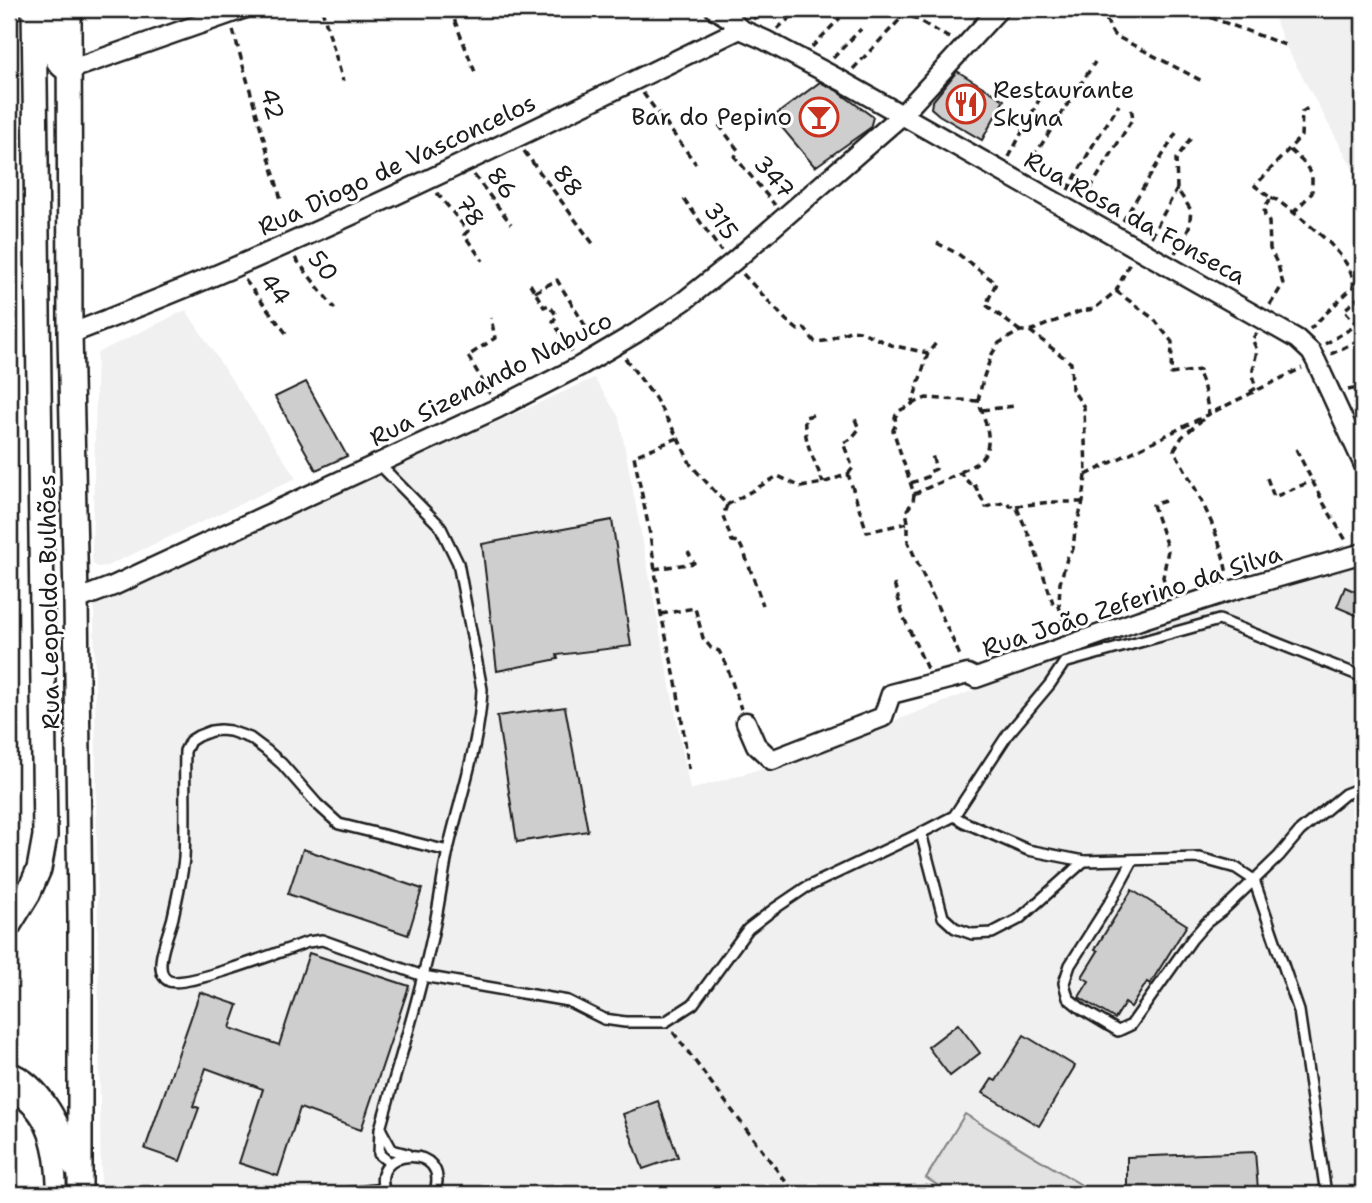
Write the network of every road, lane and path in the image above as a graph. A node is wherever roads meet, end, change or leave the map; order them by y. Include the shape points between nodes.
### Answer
1 (34, 9) edge
2 (49, 9) edge
3 (69, 9) edge
4 (322, 9) edge
5 (450, 9) edge
6 (715, 9) edge
7 (800, 9) edge
8 (999, 9) edge
9 (1100, 9) edge
10 (1188, 9) edge
11 (236, 11) edge
12 (840, 19) dead end
13 (740, 29) junction
14 (861, 29) dead end
15 (765, 40) junction
16 (1285, 45) dead end
17 (964, 47) junction
18 (801, 59) junction
19 (1095, 62) dead end
20 (69, 70) junction
21 (822, 70) junction
22 (474, 72) dead end
23 (634, 80) junction
24 (343, 81) dead end
25 (842, 81) junction
26 (1204, 82) dead end
27 (1050, 85) dead end
28 (1119, 105) dead end
29 (1311, 106) dead end
30 (1130, 108) dead end
31 (902, 115) junction
32 (719, 125) dead end
33 (1176, 133) dead end
34 (1193, 135) dead end
35 (514, 138) junction
36 (1289, 150) junction
37 (465, 162) junction
38 (696, 164) dead end
39 (1002, 171) junction
40 (427, 180) junction
41 (1018, 180) junction
42 (1177, 189) junction
43 (1271, 198) junction
44 (684, 199) dead end
45 (282, 203) dead end
46 (1068, 209) junction
47 (1294, 212) junction
48 (785, 217) junction
49 (511, 224) dead end
50 (1114, 235) junction
51 (937, 243) dead end
52 (285, 245) junction
53 (594, 245) dead end
54 (1140, 249) junction
55 (483, 261) dead end
56 (732, 263) junction
57 (1168, 265) junction
58 (235, 267) junction
59 (530, 284) dead end
60 (1116, 291) junction
61 (535, 292) junction
62 (1363, 295) edge
63 (335, 309) dead end
64 (491, 318) dead end
65 (1264, 319) junction
66 (1357, 325) junction
67 (1020, 331) junction
68 (1030, 331) junction
69 (286, 332) dead end
70 (70, 334) junction
71 (1363, 337) edge
72 (1297, 339) junction
73 (936, 343) dead end
74 (609, 350) junction
75 (928, 353) junction
76 (1314, 357) junction
77 (580, 366) junction
78 (1242, 396) dead end
79 (978, 401) junction
80 (912, 404) junction
81 (1014, 406) dead end
82 (498, 408) junction
83 (982, 410) junction
84 (1209, 414) junction
85 (813, 415) dead end
86 (855, 419) dead end
87 (678, 438) junction
88 (1296, 449) dead end
89 (932, 455) dead end
90 (378, 463) junction
91 (1363, 463) edge
92 (960, 473) junction
93 (848, 474) junction
94 (1086, 475) junction
95 (1268, 478) dead end
96 (1312, 481) junction
97 (823, 483) junction
98 (911, 483) junction
99 (914, 494) junction
100 (1165, 501) dead end
101 (1083, 502) junction
102 (727, 505) junction
103 (1016, 506) junction
104 (908, 523) junction
105 (688, 552) dead end
106 (1359, 554) edge
107 (654, 569) junction
108 (894, 584) dead end
109 (1230, 591) junction
110 (76, 600) junction
111 (763, 605) dead end
112 (1059, 606) junction
113 (1173, 610) junction
114 (661, 614) junction
115 (1070, 645) junction
116 (968, 674) junction
117 (1363, 677) edge
118 (933, 683) junction
119 (746, 722) joint
120 (689, 769) dead end
121 (1363, 787) edge
122 (954, 816) junction
123 (920, 833) junction
124 (448, 851) junction
125 (1084, 860) junction
126 (1133, 860) junction
127 (1254, 880) junction
128 (9, 925) edge
129 (423, 976) junction
130 (666, 1022) junction
131 (9, 1074) edge
132 (9, 1091) edge
133 (380, 1129) junction
134 (412, 1155) junction
135 (390, 1163) junction
136 (79, 1185) edge
137 (385, 1192) edge
138 (436, 1192) edge
139 (57, 1194) edge
140 (336, 1194) edge
141 (349, 1194) edge
142 (795, 1194) edge
143 (1326, 1194) edge

1 - 128 main road, Rua Leopoldo Bulhões via 45,836 39,869
2 - 20 main road via 55,55 61,67
3 - 20 main road, Rua Leopoldo Bulhões
4 - 24 path
5 - 22 path
6 - 13 street, Rua Rosa da Fonseca
7 - 15 path
8 - 17 street, Rua Sizenando Nabuco
9 - 26 path via 1114,35
10 - 16 path
11 - 20 street
11 - 45 path, 42
12 - 18 path
13 - 15 street, Rua Rosa da Fonseca
13 - 23 street, Rua Diogo de Vasconcelos
14 - 21 path
15 - 18 street, Rua Rosa da Fonseca
17 - 25 path via 906,13
17 - 31 street, Rua Sizenando Nabuco
18 - 21 street, Rua Rosa da Fonseca
19 - 41 path
20 - 70 main road, Rua Leopoldo Bulhões
21 - 25 street, Rua Rosa da Fonseca
23 - 35 street, Rua Diogo de Vasconcelos
23 - 38 path
25 - 31 street, Rua Rosa da Fonseca
27 - 39 path
28 - 46 path via 1093,145
29 - 36 path via 1302,112 1301,136
30 - 46 path via 1133,118
31 - 39 street, Rua Rosa da Fonseca
31 - 48 street, Rua Sizenando Nabuco
32 - 48 path, 347 via 738,150 735,157
33 - 50 path
34 - 42 path via 1176,159
35 - 37 street, Rua Diogo de Vasconcelos
35 - 53 path, 88
36 - 43 path via 1255,186
36 - 47 path via 1312,174 1312,193
37 - 40 street, Rua Diogo de Vasconcelos
37 - 49 path, 86
39 - 41 street, Rua Rosa da Fonseca
40 - 52 street, Rua Diogo de Vasconcelos
40 - 55 path, 78 via 468,231 464,235
41 - 46 street, Rua Rosa da Fonseca
42 - 54 path
42 - 57 path via 1191,210 1189,228
43 - 47 path
43 - 65 path via 1265,216 1270,249 1283,284
44 - 56 path, 315
46 - 50 street, Rua Rosa da Fonseca
47 - 72 path via 1343,257 1354,280 1353,288
48 - 56 street, Rua Sizenando Nabuco
50 - 54 street, Rua Rosa da Fonseca
51 - 67 path via 996,283 986,305
52 - 58 street, Rua Diogo de Vasconcelos
52 - 63 path, 50
54 - 57 street, Rua Rosa da Fonseca
54 - 60 path
56 - 74 street, Rua Sizenando Nabuco
56 - 75 path, 315 via 786,320 798,330 804,328 815,342 852,330
57 - 65 street, Rua Rosa da Fonseca
58 - 69 path, 44
58 - 70 street, Rua Diogo de Vasconcelos
59 - 61 path
60 - 68 path via 1094,309
60 - 84 path via 1154,319 1172,342 1171,374 1200,369
61 - 74 path via 556,280
61 - 77 path via 544,307 549,305 557,316 553,321
62 - 66 path via 1344,310
64 - 82 path via 495,338 468,356
65 - 72 street, Rua Rosa da Fonseca
65 - 78 path via 1252,339 1257,350 1252,375 1256,388
66 - 71 path
66 - 76 path
67 - 68 path
67 - 79 path via 999,343
68 - 94 path via 1071,363 1072,389 1084,407
70 - 110 main road, Rua Leopoldo Bulhões
71 - 76 path
72 - 76 street, Rua Rosa da Fonseca
73 - 75 path
74 - 77 street, Rua Sizenando Nabuco
74 - 87 path via 655,398
75 - 80 path
76 - 84 path
76 - 91 street, Rua Rosa da Fonseca
77 - 82 street, Rua Sizenando Nabuco
79 - 80 path via 926,398
79 - 83 path
80 - 98 path via 899,411 893,430
81 - 83 path
82 - 90 street, Rua Sizenando Nabuco
83 - 92 path via 989,442 981,459
84 - 94 path
84 - 109 path via 1174,450 1223,551
85 - 97 path via 805,417 804,429
86 - 93 path via 859,429 843,443 853,468
87 - 102 path via 691,465
87 - 107 path via 634,456
88 - 96 path
89 - 98 path via 936,469
90 - 110 street, Rua Sizenando Nabuco
90 - 124 lane via 440,526 451,545 482,689 477,730
92 - 99 path
92 - 103 path via 973,482 986,507 1007,502
93 - 97 path
93 - 104 path via 867,532
94 - 101 path
95 - 96 path via 1274,497
96 - 106 path
97 - 102 path via 801,487 778,476
98 - 99 path
99 - 104 path via 906,511
100 - 113 path via 1153,505 1167,550 1163,577
101 - 103 path
101 - 112 path via 1060,583
102 - 111 path via 723,516 732,541 739,542 746,555
103 - 112 path via 1053,603
104 - 116 path via 908,542
105 - 107 path via 694,563
106 - 109 street, Rua João Zeferino da Silva
107 - 114 path
108 - 118 path
109 - 113 street, Rua João Zeferino da Silva
110 - 136 main road, Rua Leopoldo Bulhões
112 - 115 path
113 - 115 street, Rua João Zeferino da Silva
114 - 119 path via 695,608 703,638 726,664
114 - 120 path
115 - 116 street, Rua João Zeferino da Silva via 976,678
116 - 118 street, Rua João Zeferino da Silva
117 - 122 lane via 1219,620 1064,663
118 - 119 street, Rua João Zeferino da Silva via 891,694 883,717 772,760 756,744
121 - 127 lane via 1345,794 1300,831
122 - 123 lane
122 - 125 lane via 1028,849
123 - 125 lane via 943,917 955,928 972,933 992,933 1019,919
123 - 130 lane via 806,888 774,909 748,929 693,1004
124 - 129 lane
124 - 129 lane via 339,824 282,764 250,738 220,730 198,736 185,751 184,860 161,958 166,979 173,982 211,975 322,940
125 - 126 lane
126 - 127 lane via 1200,858 1236,868
126 - 127 lane via 1070,965 1064,983 1068,998 1118,1031 1137,1018 1206,923
127 - 143 lane via 1299,1011
129 - 130 lane via 568,1001 604,1018 625,1022
129 - 133 lane
130 - 142 path
131 - 136 main road via 25,1082 54,1119
132 - 139 street via 23,1098 43,1121 55,1156
133 - 134 lane via 392,1150
133 - 135 lane via 379,1154
134 - 135 lane
134 - 138 lane via 428,1162 436,1178
135 - 137 lane via 383,1180
137 - 141 lane
140 - 141 lane

